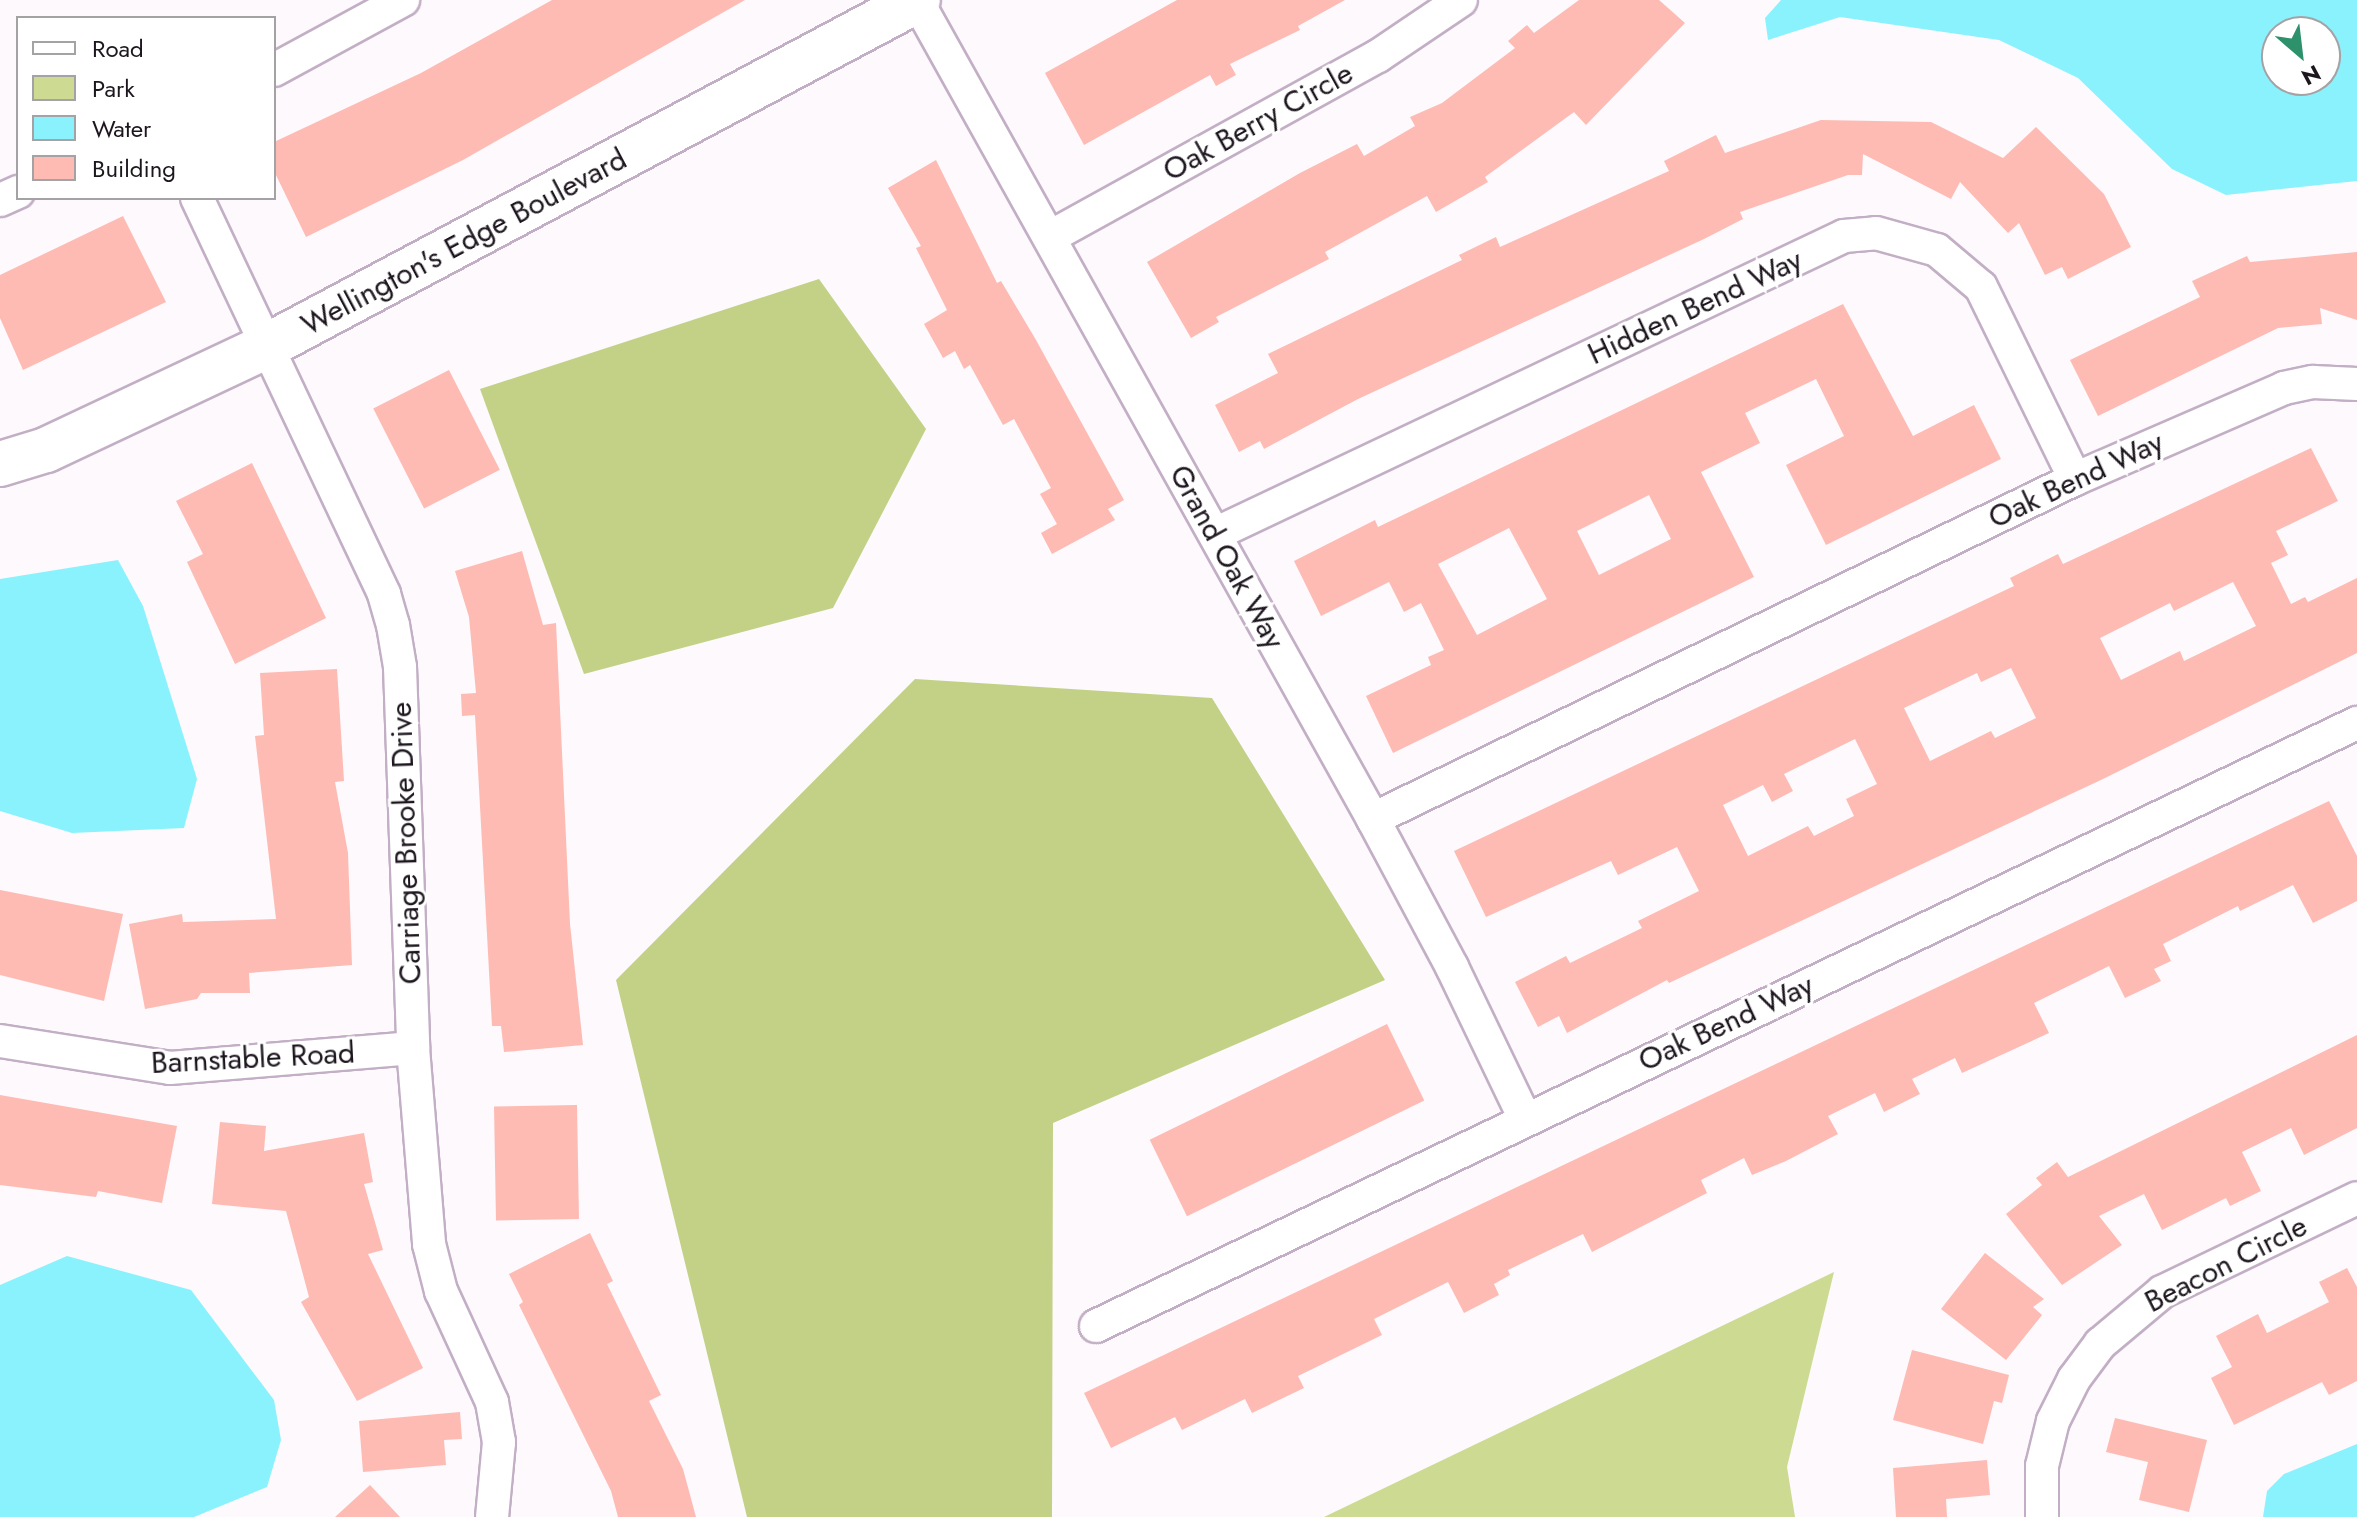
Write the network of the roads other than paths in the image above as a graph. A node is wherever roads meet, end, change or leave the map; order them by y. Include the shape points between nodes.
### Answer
1 (403, 0) edge
2 (917, 0) edge
3 (1461, 0) edge
4 (276, 69) edge
5 (198, 200) edge
6 (1050, 237) junction
7 (267, 346) junction
8 (2357, 384) edge
9 (0, 464) edge
10 (2075, 479) junction
11 (1215, 534) junction
12 (2357, 723) edge
13 (1373, 819) junction
14 (0, 1041) edge
15 (413, 1048) junction
16 (1525, 1119) junction
17 (2357, 1198) edge
18 (1096, 1326) dead end
19 (492, 1517) edge
20 (2042, 1517) edge

1 - 4 street
2 - 6 street, Grand Oak Way
2 - 7 street, Wellington's Edge Boulevard
3 - 6 street, Oak Berry Circle via 1378,56
5 - 7 street, Carriage Brooke Drive
6 - 11 street, Grand Oak Way
7 - 9 street, Wellington's Edge Boulevard via 46,450
7 - 15 street, Carriage Brooke Drive via 384,594 393,625 400,667
8 - 10 street, Oak Bend Way via 2313,382 2284,388
10 - 11 street, Hidden Bend Way via 1981,287 1937,250 1876,233 1844,236
10 - 13 street, Oak Bend Way
11 - 13 street, Grand Oak Way
12 - 16 street, Oak Bend Way
13 - 16 street, Grand Oak Way
14 - 15 street, Barnstable Road via 170,1068
15 - 19 street, Carriage Brooke Drive via 429,1244 441,1291 479,1364 497,1428 498,1485
16 - 18 street, Oak Bend Way
17 - 20 street, Beacon Circle via 2162,1292 2100,1344 2053,1421 2042,1466

